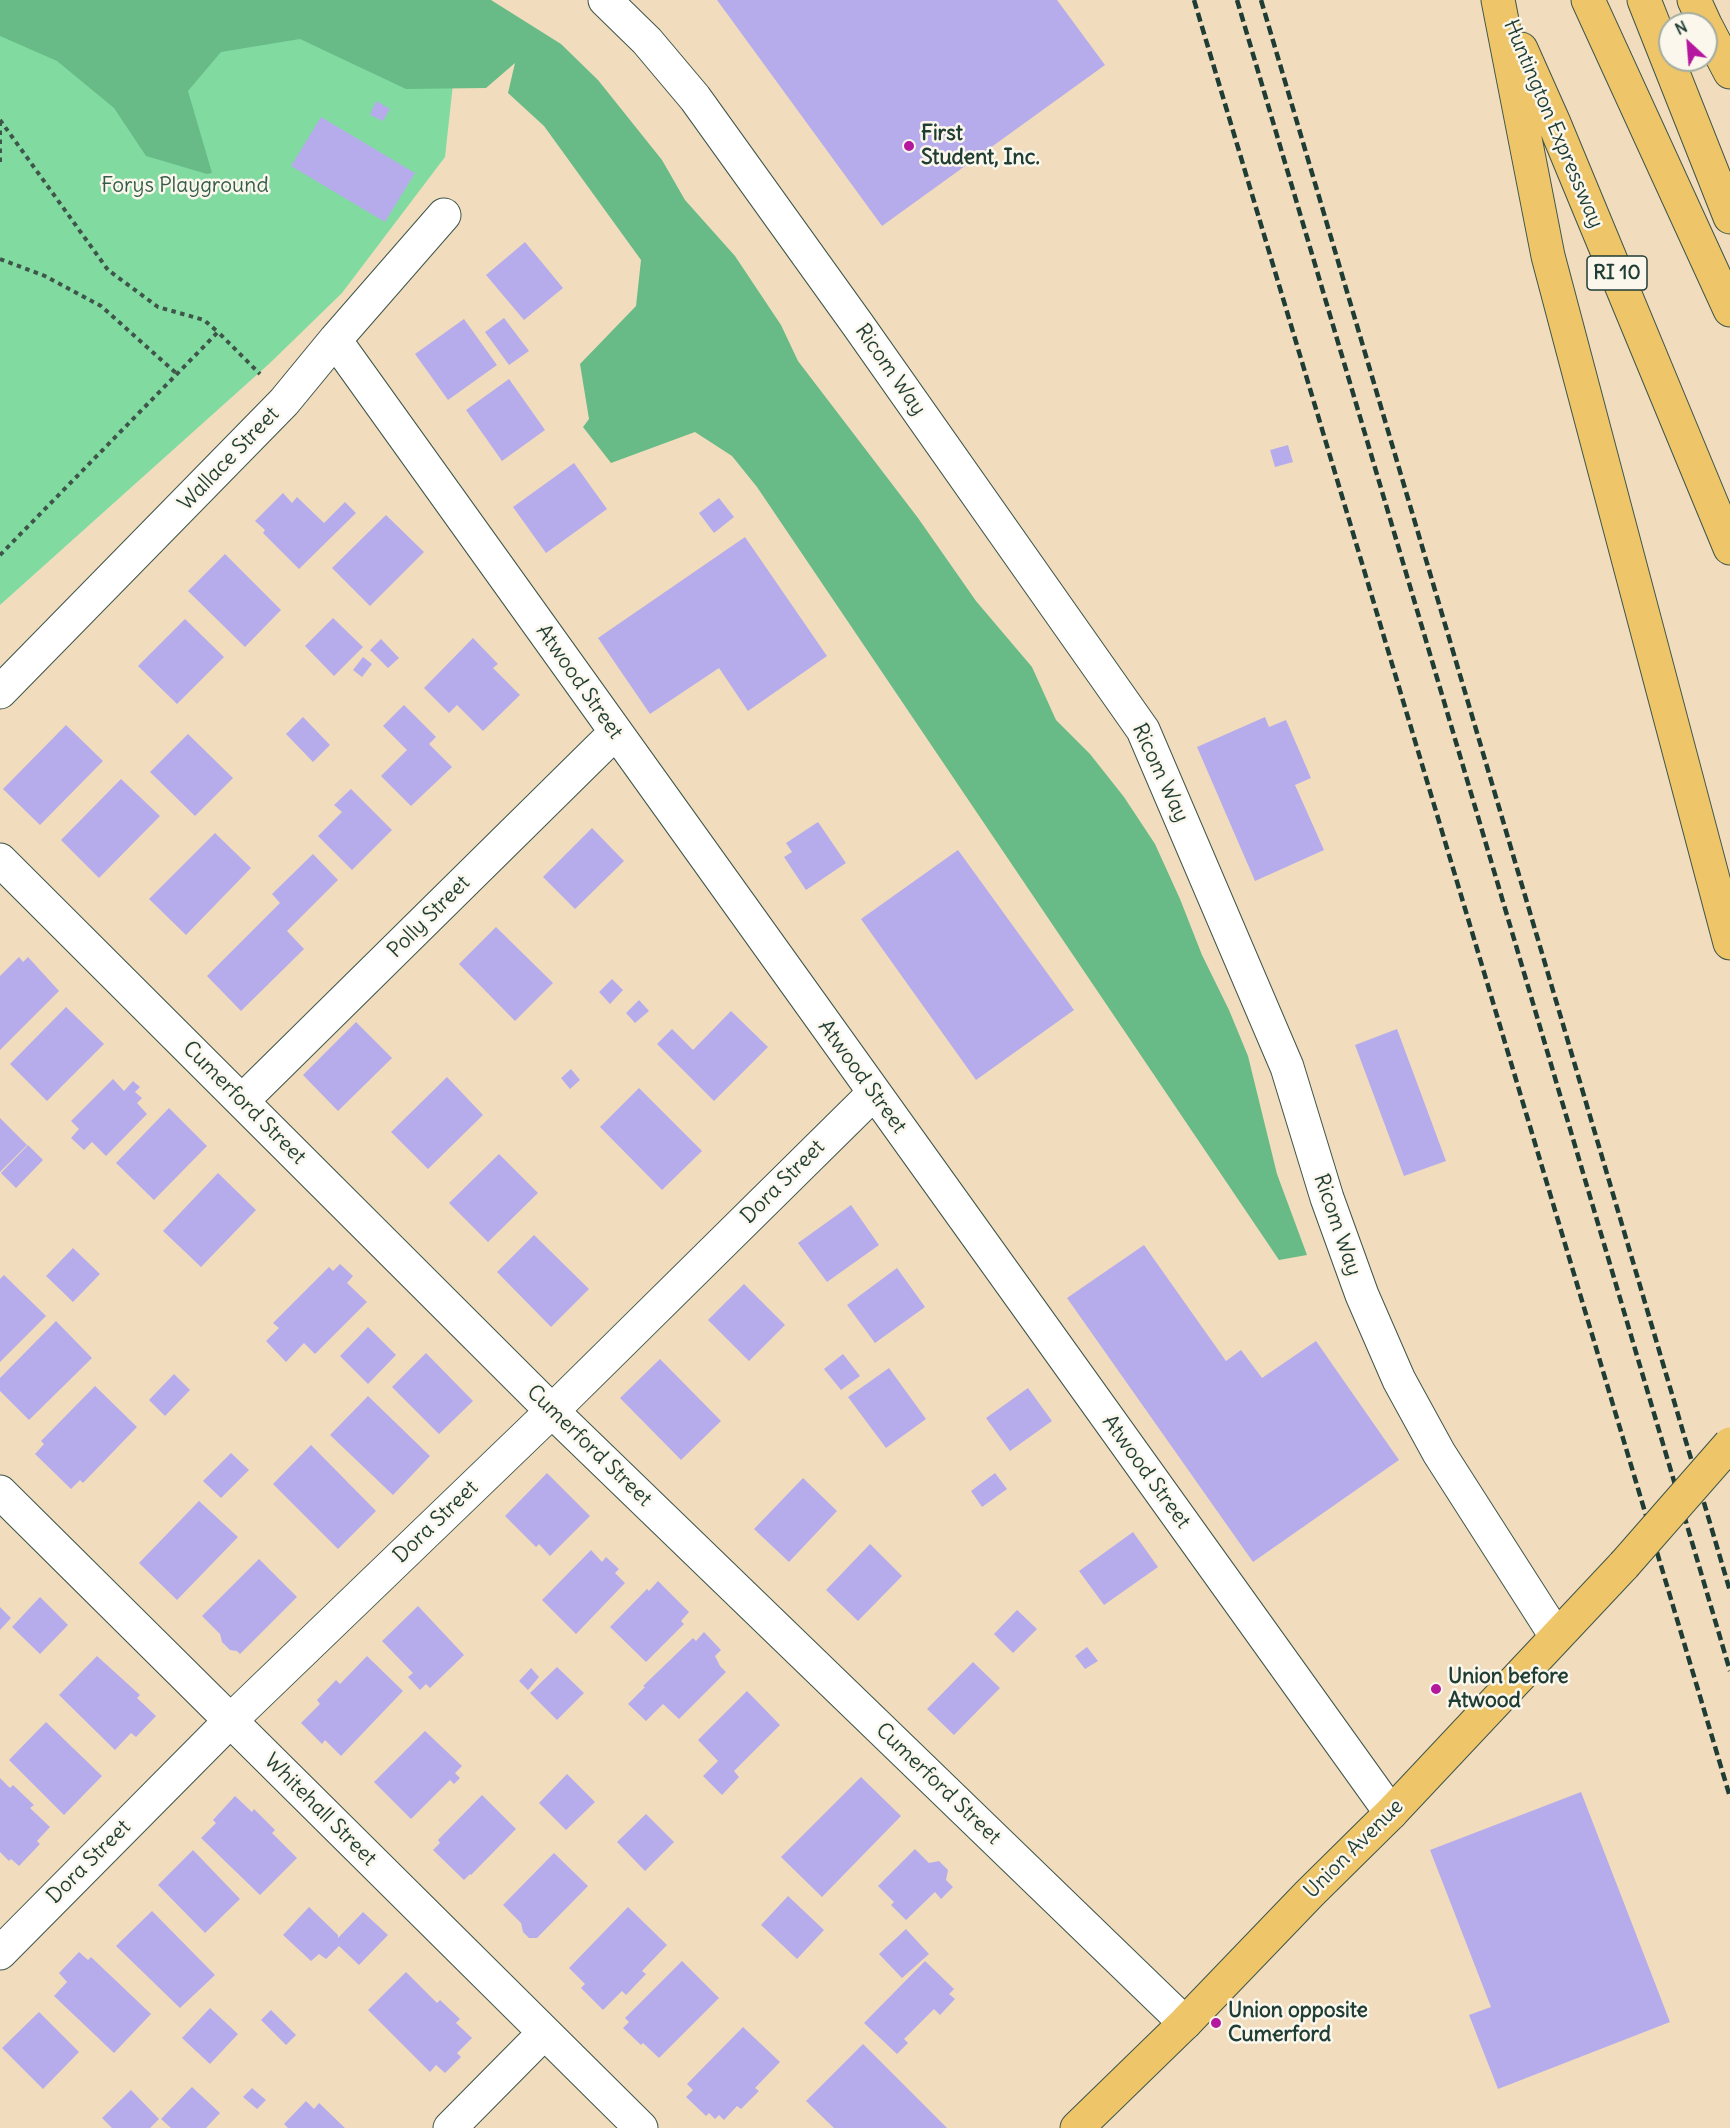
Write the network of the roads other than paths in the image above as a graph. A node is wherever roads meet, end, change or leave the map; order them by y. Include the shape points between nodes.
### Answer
1 (605, 0) edge
2 (1499, 0) edge
3 (1588, 0) edge
4 (1644, 0) edge
5 (1718, 48) edge
6 (1730, 72) edge
7 (444, 214) dead end
8 (1730, 217) edge
9 (1730, 310) edge
10 (335, 340) junction
11 (1730, 548) edge
12 (0, 692) edge
13 (615, 733) junction
14 (0, 860) edge
15 (1730, 944) edge
16 (874, 1092) junction
17 (242, 1101) junction
18 (552, 1411) junction
19 (1730, 1444) edge
20 (1730, 1473) edge
21 (0, 1492) edge
22 (1624, 1565) junction
23 (1556, 1636) junction
24 (230, 1721) junction
25 (1391, 1813) junction
26 (0, 1953) edge
27 (1185, 2024) junction
28 (544, 2033) junction
29 (450, 2128) edge
30 (640, 2128) edge
31 (1077, 2128) edge

1 - 23 street, Ricom Way via 647,41 695,98 1143,730 1287,1066 1330,1209 1399,1380 1438,1453
2 - 11 main road, Huntington Expressway / RI 10
2 - 15 main road via 1548,256
3 - 9 main road
4 - 8 main road
5 - 6 main road
7 - 10 street, Wallace Street
10 - 12 street, Wallace Street via 284,402
10 - 13 street, Atwood Street
13 - 16 street, Atwood Street
13 - 17 street, Polly Street
14 - 17 street, Cumerford Street
16 - 18 street, Dora Street
16 - 25 street, Atwood Street
17 - 18 street, Cumerford Street
18 - 24 street, Dora Street
18 - 27 street, Cumerford Street
19 - 22 main road, Union Avenue, bridge
20 - 22 main road, Union Avenue, bridge
21 - 24 street, Whitehall Street
22 - 23 main road, Union Avenue
23 - 25 main road, Union Avenue
24 - 26 street, Dora Street
24 - 28 street, Whitehall Street
25 - 27 main road, Union Avenue
27 - 31 main road, Union Avenue
28 - 29 street
28 - 30 street, Whitehall Street

